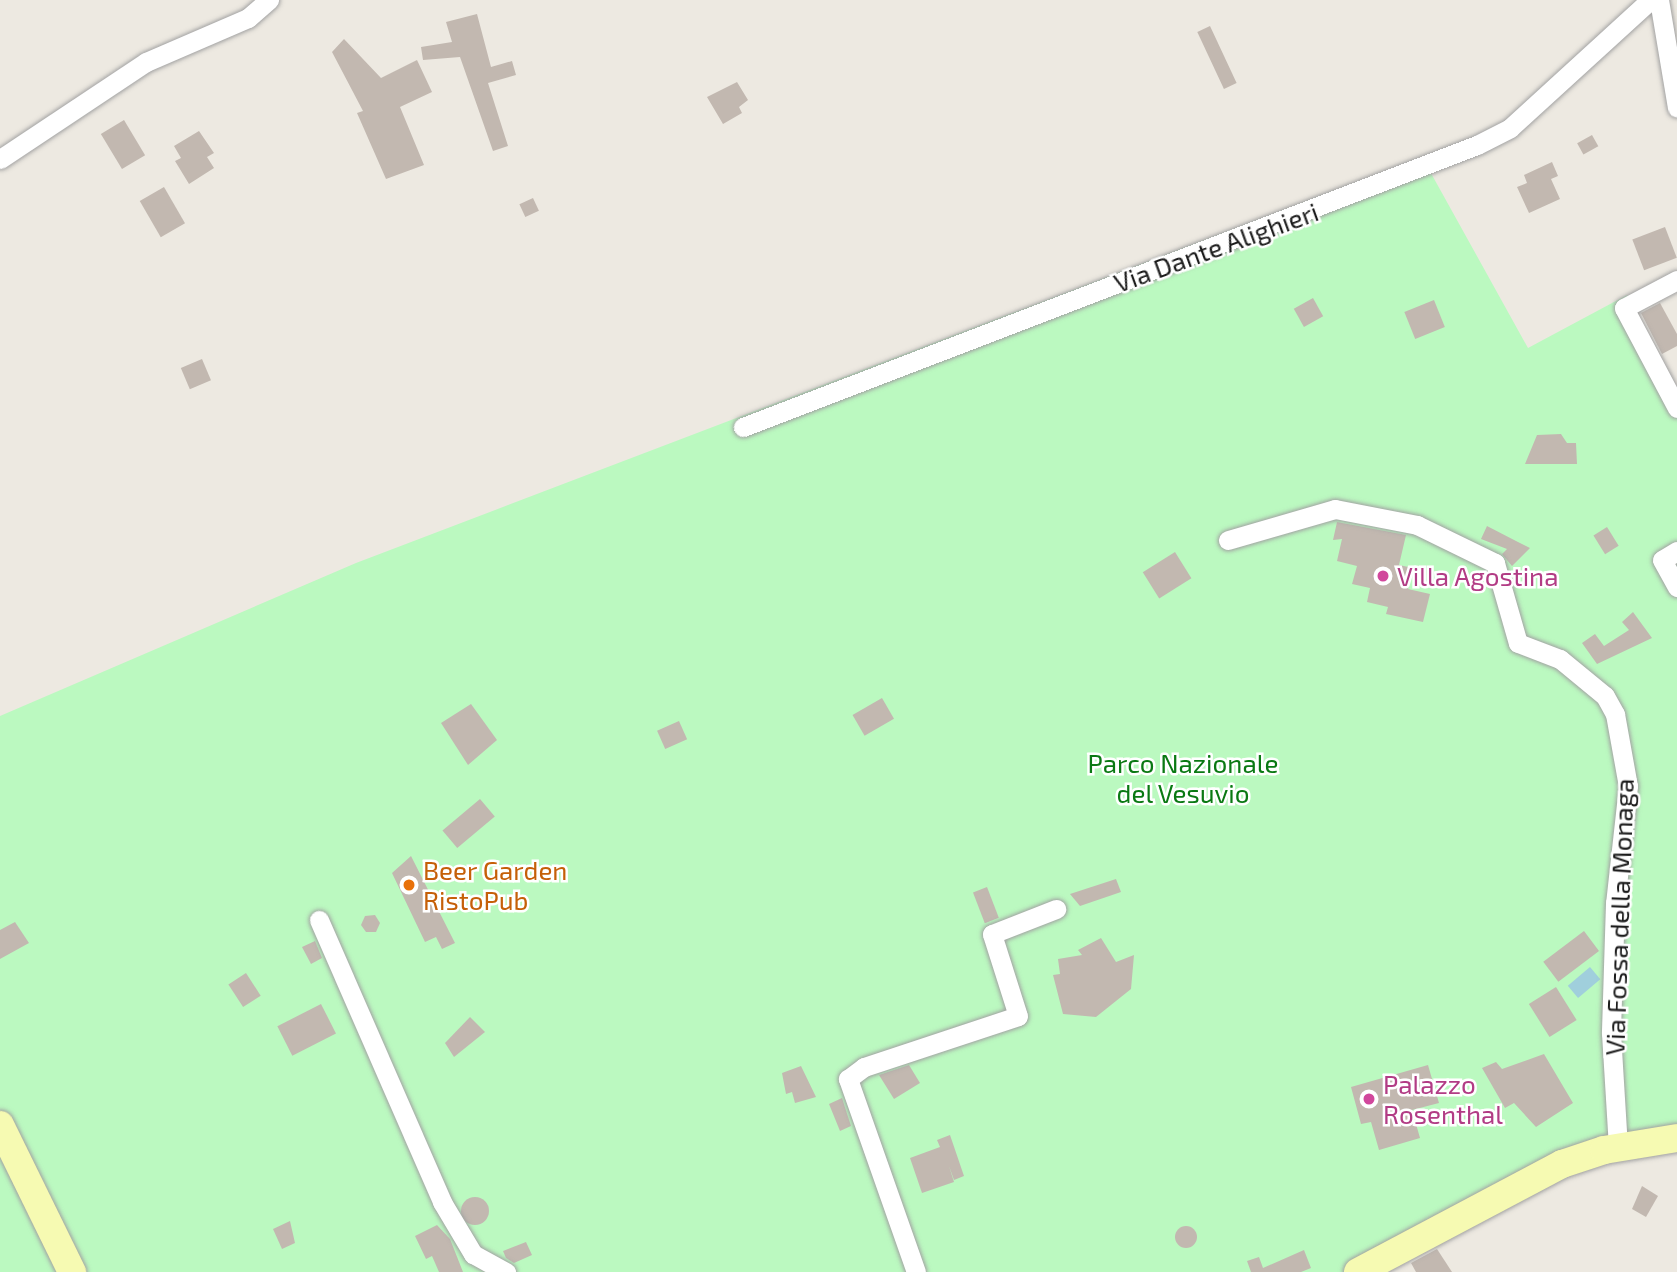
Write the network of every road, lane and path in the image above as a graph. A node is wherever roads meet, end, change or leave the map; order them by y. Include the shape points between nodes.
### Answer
1 (269, 0) edge
2 (1650, 0) edge
3 (1659, 0) edge
4 (1677, 107) edge
5 (0, 159) edge
6 (1677, 280) edge
7 (1677, 408) edge
8 (743, 427) dead end
9 (1228, 540) dead end
10 (1677, 551) edge
11 (1677, 587) edge
12 (1056, 909) dead end
13 (319, 920) dead end
14 (0, 1125) edge
15 (1677, 1138) edge
16 (1626, 1149) junction
17 (72, 1272) edge
18 (506, 1272) edge
19 (916, 1272) edge
20 (1358, 1272) edge

1 - 5 street via 248,18 146,62
2 - 8 street, Via Dante Alighieri via 1510,128 1477,145
3 - 4 street
6 - 7 street via 1625,308
9 - 16 street, Via Fossa della Monaga via 1335,509 1417,525 1495,563 1518,643 1560,659 1605,696 1617,724 1628,786 1615,903 1611,1020
10 - 11 street via 1662,560
12 - 19 street via 992,934 1018,1016 864,1067 848,1079
13 - 18 street via 443,1202 473,1254
14 - 17 street
15 - 16 street
16 - 20 street via 1562,1164

